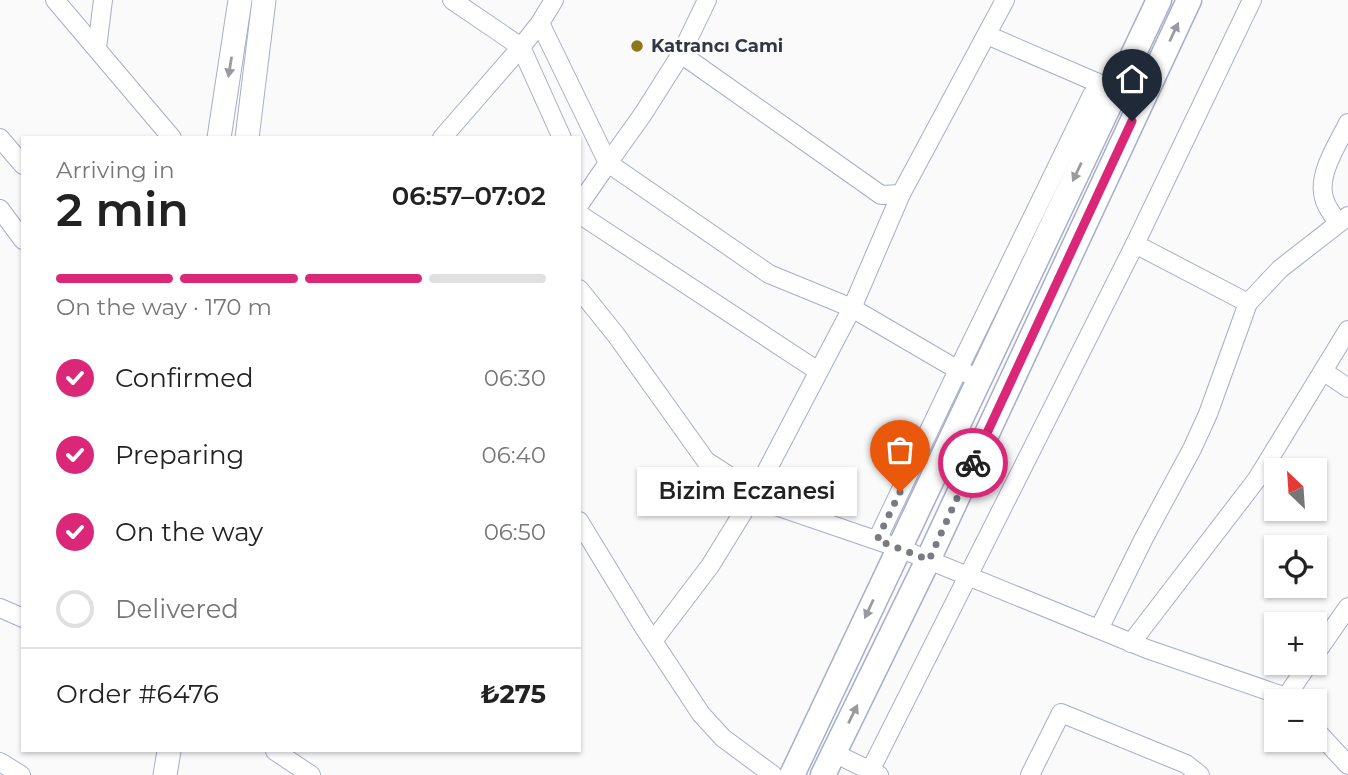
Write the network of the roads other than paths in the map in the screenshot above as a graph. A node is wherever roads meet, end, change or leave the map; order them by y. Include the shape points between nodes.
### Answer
1 (55, 0) edge
2 (103, 0) edge
3 (240, 0) edge
4 (264, 0) edge
5 (452, 0) edge
6 (554, 0) edge
7 (707, 0) edge
8 (1005, 0) edge
9 (1159, 0) edge
10 (1189, 0) edge
11 (1252, 0) edge
12 (540, 23) junction
13 (986, 35) junction
14 (521, 47) junction
15 (97, 48) junction
16 (681, 54) junction
17 (1348, 123) edge
18 (170, 136) edge
19 (219, 136) edge
20 (247, 136) edge
21 (444, 136) edge
22 (561, 136) edge
23 (0, 138) edge
24 (21, 163) edge
25 (608, 163) junction
26 (582, 192) edge
27 (901, 194) junction
28 (0, 209) edge
29 (581, 215) edge
30 (1343, 219) edge
31 (21, 237) edge
32 (1135, 244) junction
33 (581, 291) edge
34 (1248, 303) junction
35 (852, 308) junction
36 (1348, 330) edge
37 (818, 371) junction
38 (1323, 371) junction
39 (969, 374) junction
40 (1348, 388) edge
41 (755, 493) junction
42 (581, 524) edge
43 (888, 544) junction
44 (929, 560) junction
45 (969, 577) junction
46 (1348, 607) edge
47 (0, 608) edge
48 (21, 617) edge
49 (1099, 629) junction
50 (1327, 637) edge
51 (653, 641) junction
52 (1131, 643) junction
53 (1264, 690) edge
54 (1327, 742) edge
55 (153, 752) edge
56 (169, 752) edge
57 (276, 752) edge
58 (834, 753) junction
59 (0, 762) edge
60 (1348, 765) edge
61 (872, 774) edge
62 (21, 775) edge
63 (150, 775) edge
64 (165, 775) edge
65 (311, 775) edge
66 (773, 775) edge
67 (792, 775) edge
68 (823, 775) edge
69 (1030, 775) edge
70 (1200, 775) edge

1 - 15 street
2 - 15 street
3 -> 19 street
4 - 20 street
5 - 14 street
6 - 12 street
7 - 16 street
8 - 13 street
9 -> 39 main road
44 -> 10 main road
11 - 32 street
12 - 14 street
12 - 25 street
13 - 27 street
13 - 39 street via 1105,86 1093,95
14 - 21 street
14 - 22 street
15 - 18 street
16 - 25 street
16 - 27 street via 881,195
17 - 30 street via 1322,187 1324,200
23 - 24 street
25 - 26 street
25 - 35 street via 769,274
27 - 35 street
28 - 31 street
29 - 37 street
30 - 34 street via 1280,269
32 - 34 street
32 - 45 street
33 - 41 street via 706,460
34 - 49 street via 1208,414
35 - 37 street
35 - 39 street
36 - 38 street
37 - 41 street
38 - 40 street
38 - 52 street via 1258,479
39 - 43 main road
41 - 43 street via 776,506
41 - 51 street via 710,566
42 - 51 street
43 - 44 street
43 -> 67 main road
44 - 45 street
58 -> 44 main road
45 - 49 street
45 - 61 street
46 - 50 street
47 - 48 street
49 - 52 street
51 - 66 street via 701,714 723,738
52 - 53 street
54 - 60 street
55 - 63 street
56 - 64 street
57 - 65 street
58 - 61 street
58 - 68 main road
59 - 62 street
69 - 70 street via 1061,713 1186,764

